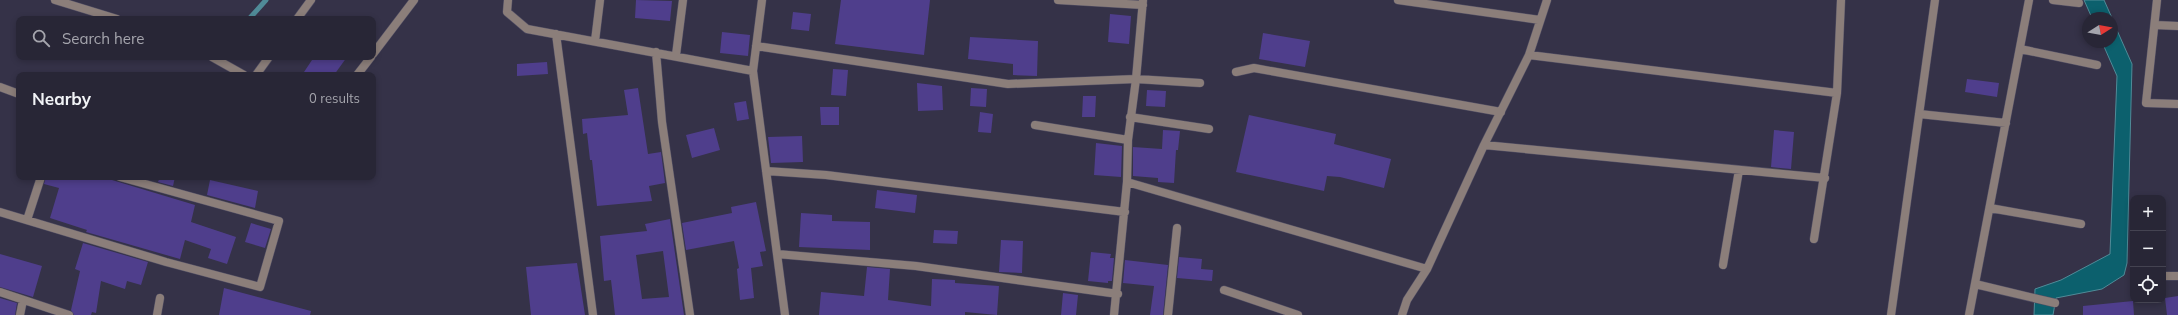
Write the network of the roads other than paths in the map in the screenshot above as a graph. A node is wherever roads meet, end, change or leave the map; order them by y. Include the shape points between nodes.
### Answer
1 (55, 0) edge
2 (311, 0) edge
3 (414, 0) edge
4 (508, 0) edge
5 (600, 0) edge
6 (683, 0) edge
7 (762, 0) edge
8 (1058, 0) edge
9 (1398, 0) edge
10 (1547, 0) edge
11 (1841, 0) edge
12 (1935, 0) edge
13 (2029, 0) edge
14 (2053, 0) edge
15 (2157, 0) edge
16 (1143, 3) edge
17 (2079, 3) dead end
18 (1453, 4) edge
19 (107, 16) edge
20 (299, 16) edge
21 (1540, 20) junction
22 (2156, 25) junction
23 (2178, 26) edge
24 (556, 34) junction
25 (595, 41) junction
26 (756, 46) junction
27 (2020, 49) junction
28 (376, 50) edge
29 (656, 52) junction
30 (676, 55) junction
31 (1529, 56) junction
32 (217, 60) edge
33 (267, 60) edge
34 (369, 60) edge
35 (2097, 65) dead end
36 (753, 71) junction
37 (239, 72) edge
38 (258, 72) edge
39 (359, 72) edge
40 (1236, 72) dead end
41 (1136, 79) junction
42 (1200, 83) dead end
43 (0, 87) edge
44 (16, 93) edge
45 (1837, 93) junction
46 (2178, 104) edge
47 (1501, 112) junction
48 (1919, 114) junction
49 (1130, 117) junction
50 (2006, 123) junction
51 (1035, 125) dead end
52 (1208, 129) dead end
53 (1128, 140) junction
54 (1484, 145) junction
55 (1740, 170) junction
56 (766, 171) junction
57 (1825, 178) junction
58 (40, 180) edge
59 (131, 180) edge
60 (1127, 182) junction
61 (1990, 208) junction
62 (0, 212) edge
63 (1125, 212) junction
64 (28, 220) junction
65 (2081, 224) dead end
66 (1177, 228) dead end
67 (1814, 238) dead end
68 (777, 254) junction
69 (1723, 265) dead end
70 (1427, 269) junction
71 (2166, 276) edge
72 (2178, 276) edge
73 (1975, 284) junction
74 (1224, 290) dead end
75 (0, 292) edge
76 (1118, 294) junction
77 (160, 298) dead end
78 (23, 300) junction
79 (2055, 303) dead end
80 (20, 315) edge
81 (69, 315) edge
82 (156, 315) edge
83 (593, 315) edge
84 (690, 315) edge
85 (785, 315) edge
86 (1114, 315) edge
87 (1168, 315) edge
88 (1298, 315) edge
89 (1402, 315) edge
90 (1891, 315) edge
91 (1969, 315) edge

1 - 19 street
2 - 20 street
3 - 28 street
4 - 24 street via 507,12 527,29
5 - 25 street
6 - 30 street
7 - 26 street
8 - 16 street
9 - 18 street
10 - 21 street
11 - 45 street
12 - 48 street
13 - 27 street
14 - 17 street
15 - 22 street
16 - 41 street
18 - 21 street
21 - 31 street
22 - 23 street
22 - 46 street via 2146,103
24 - 25 street
24 - 83 street
25 - 29 street
26 - 36 street
26 - 41 street via 1008,84
27 - 35 street
27 - 50 street
29 - 30 street
29 - 84 street via 662,122
30 - 36 street
31 - 45 street
31 - 47 street
32 - 37 street
33 - 38 street
34 - 39 street
36 - 56 street
40 - 47 street via 1254,68
41 - 42 street
41 - 49 street
43 - 44 street
45 - 57 street
47 - 54 street
48 - 50 street
48 - 90 street
49 - 52 street
49 - 53 street
50 - 61 street
51 - 53 street
53 - 60 street
54 - 55 street
54 - 70 street
55 - 57 street
55 - 69 street
56 - 63 street via 826,175
56 - 68 street
57 - 67 street
58 - 64 street
59 - 64 street via 279,221 260,287 166,262
60 - 63 street
60 - 70 street
61 - 65 street
61 - 73 street
62 - 64 street
63 - 76 street
66 - 87 street
68 - 76 street via 916,266
68 - 85 street
70 - 89 street via 1407,300
71 - 72 street
73 - 79 street
73 - 91 street
74 - 88 street
75 - 78 street
76 - 86 street
77 - 82 street
78 - 80 street
78 - 81 street

